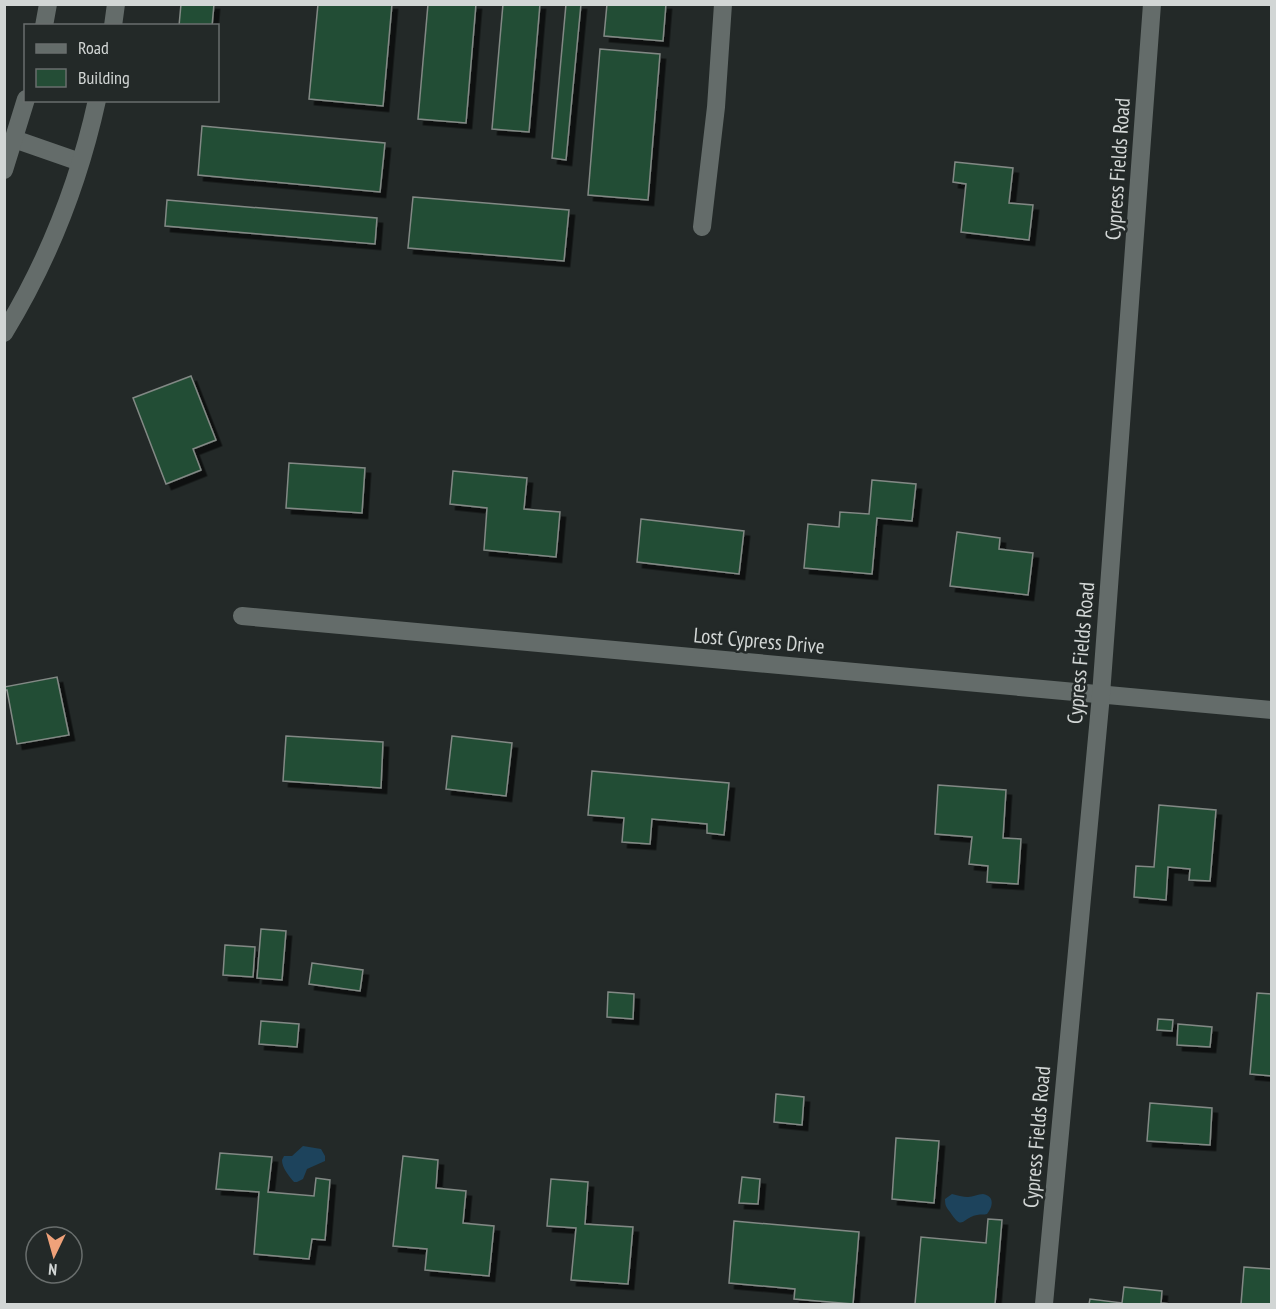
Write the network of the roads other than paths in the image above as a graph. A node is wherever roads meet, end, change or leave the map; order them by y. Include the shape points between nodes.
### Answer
1 (48, 4) edge
2 (116, 4) edge
3 (723, 4) edge
4 (1152, 4) edge
5 (44, 24) edge
6 (113, 24) edge
7 (25, 102) edge
8 (96, 102) edge
9 (14, 139) junction
10 (80, 162) junction
11 (4, 170) edge
12 (702, 227) dead end
13 (4, 333) edge
14 (242, 616) dead end
15 (1101, 695) junction
16 (1272, 710) edge
17 (1044, 1305) edge

1 - 5 street
2 - 6 street
3 - 12 street
4 - 15 street, Cypress Fields Road
7 - 9 street
8 - 10 street
9 - 10 street
9 - 11 street
10 - 13 street via 46,256
14 - 15 street, Lost Cypress Drive
15 - 16 street, Lost Cypress Drive
15 - 17 street, Cypress Fields Road

